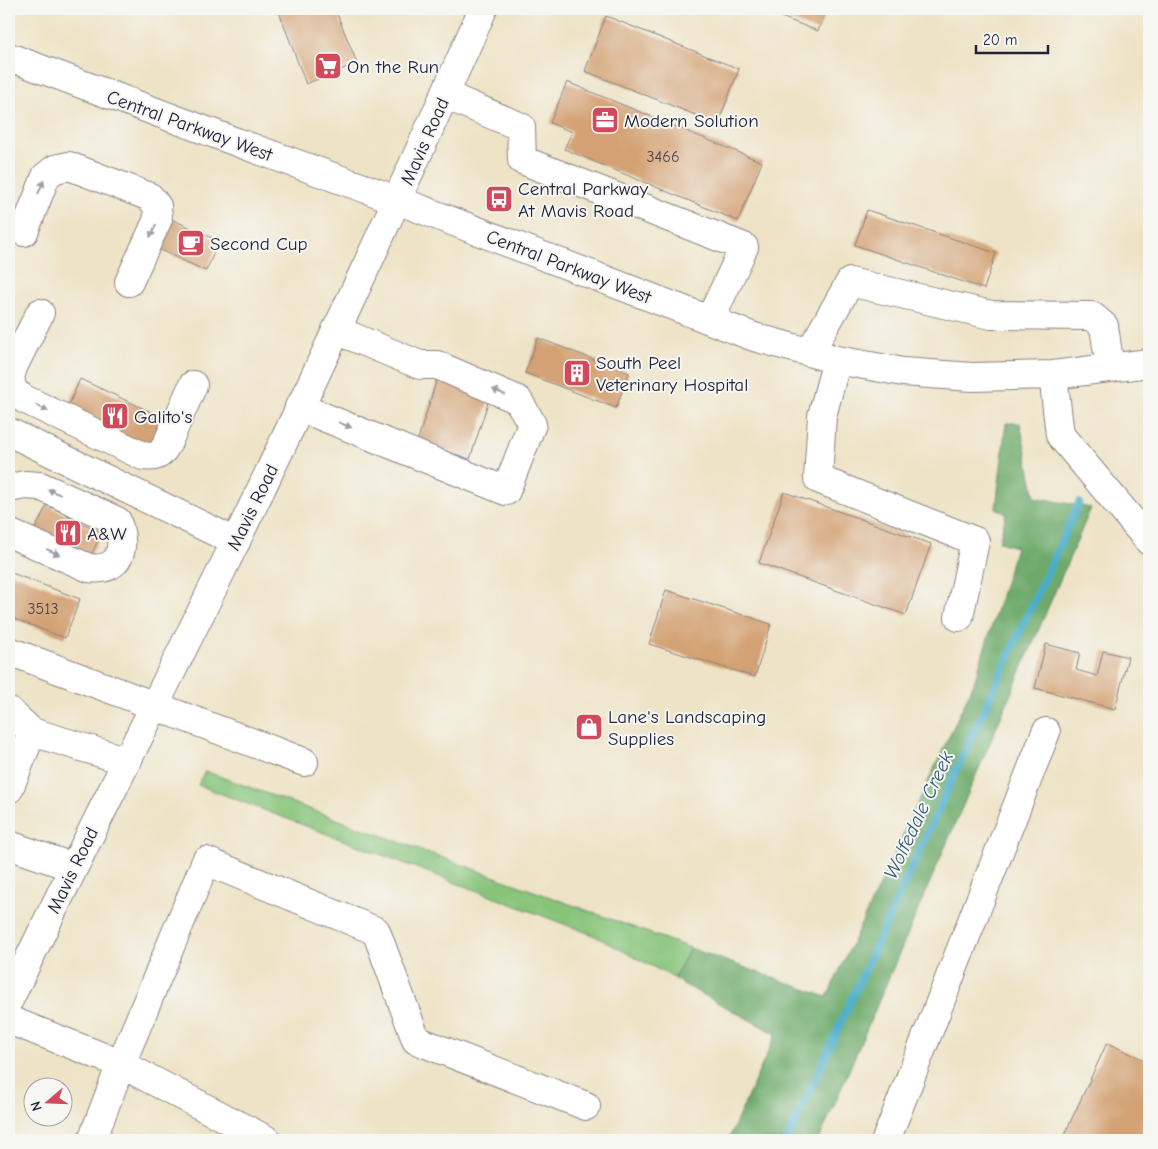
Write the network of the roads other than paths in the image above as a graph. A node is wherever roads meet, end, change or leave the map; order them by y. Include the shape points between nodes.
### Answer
1 (483, 9) edge
2 (9, 56) edge
3 (445, 95) junction
4 (397, 200) junction
5 (24, 232) dead end
6 (129, 282) dead end
7 (40, 313) dead end
8 (710, 320) junction
9 (336, 330) junction
10 (810, 352) junction
11 (837, 360) junction
12 (1149, 363) edge
13 (1110, 368) junction
14 (1053, 375) junction
15 (193, 385) dead end
16 (300, 407) junction
17 (9, 432) edge
18 (9, 488) edge
19 (9, 533) edge
20 (1149, 541) edge
21 (236, 542) junction
22 (959, 617) dead end
23 (9, 651) edge
24 (155, 706) junction
25 (9, 711) edge
26 (32, 732) junction
27 (1046, 732) dead end
28 (127, 761) junction
29 (304, 762) dead end
30 (9, 789) edge
31 (9, 844) edge
32 (72, 867) junction
33 (9, 1000) edge
34 (9, 1020) edge
35 (121, 1064) junction
36 (586, 1106) dead end
37 (92, 1140) edge
38 (267, 1140) edge
39 (886, 1140) edge

1 - 3 street, Mavis Road
2 - 4 street, Central Parkway West
3 - 4 street, Mavis Road
3 - 8 street via 521,127 522,160 744,247
4 - 8 street, Central Parkway West
4 - 9 street, Mavis Road
5 -> 6 street via 46,176 55,169 69,166 150,197 157,206 158,219
7 -> 15 street via 13,367 10,378 13,391 143,456 153,457 162,453
8 - 10 street, Central Parkway West via 754,337
9 - 16 street, Mavis Road
16 -> 9 street via 506,491 532,424 518,400 437,365 420,365
10 - 11 street, Central Parkway West
10 - 13 street via 850,282 991,315 1092,316 1104,326
11 - 14 street, Central Parkway West via 903,372 972,377
11 - 22 street via 822,416 818,479 975,541
12 - 13 street, Central Parkway West
13 - 14 street, Central Parkway West
14 - 20 street via 1060,435
16 - 21 street, Mavis Road
17 - 21 street
19 -> 18 street via 94,569 110,566 123,545 117,521 105,514 40,486
21 - 24 street, Mavis Road
23 - 24 street
24 - 28 street, Mavis Road
24 - 29 street
25 - 26 street
26 - 28 street
26 - 30 street
27 - 39 street
28 - 32 street, Mavis Road
31 - 32 street
32 - 33 street, Mavis Road
34 - 35 street
35 - 36 street via 206,861 376,931 416,1040
35 - 37 street
35 - 38 street

